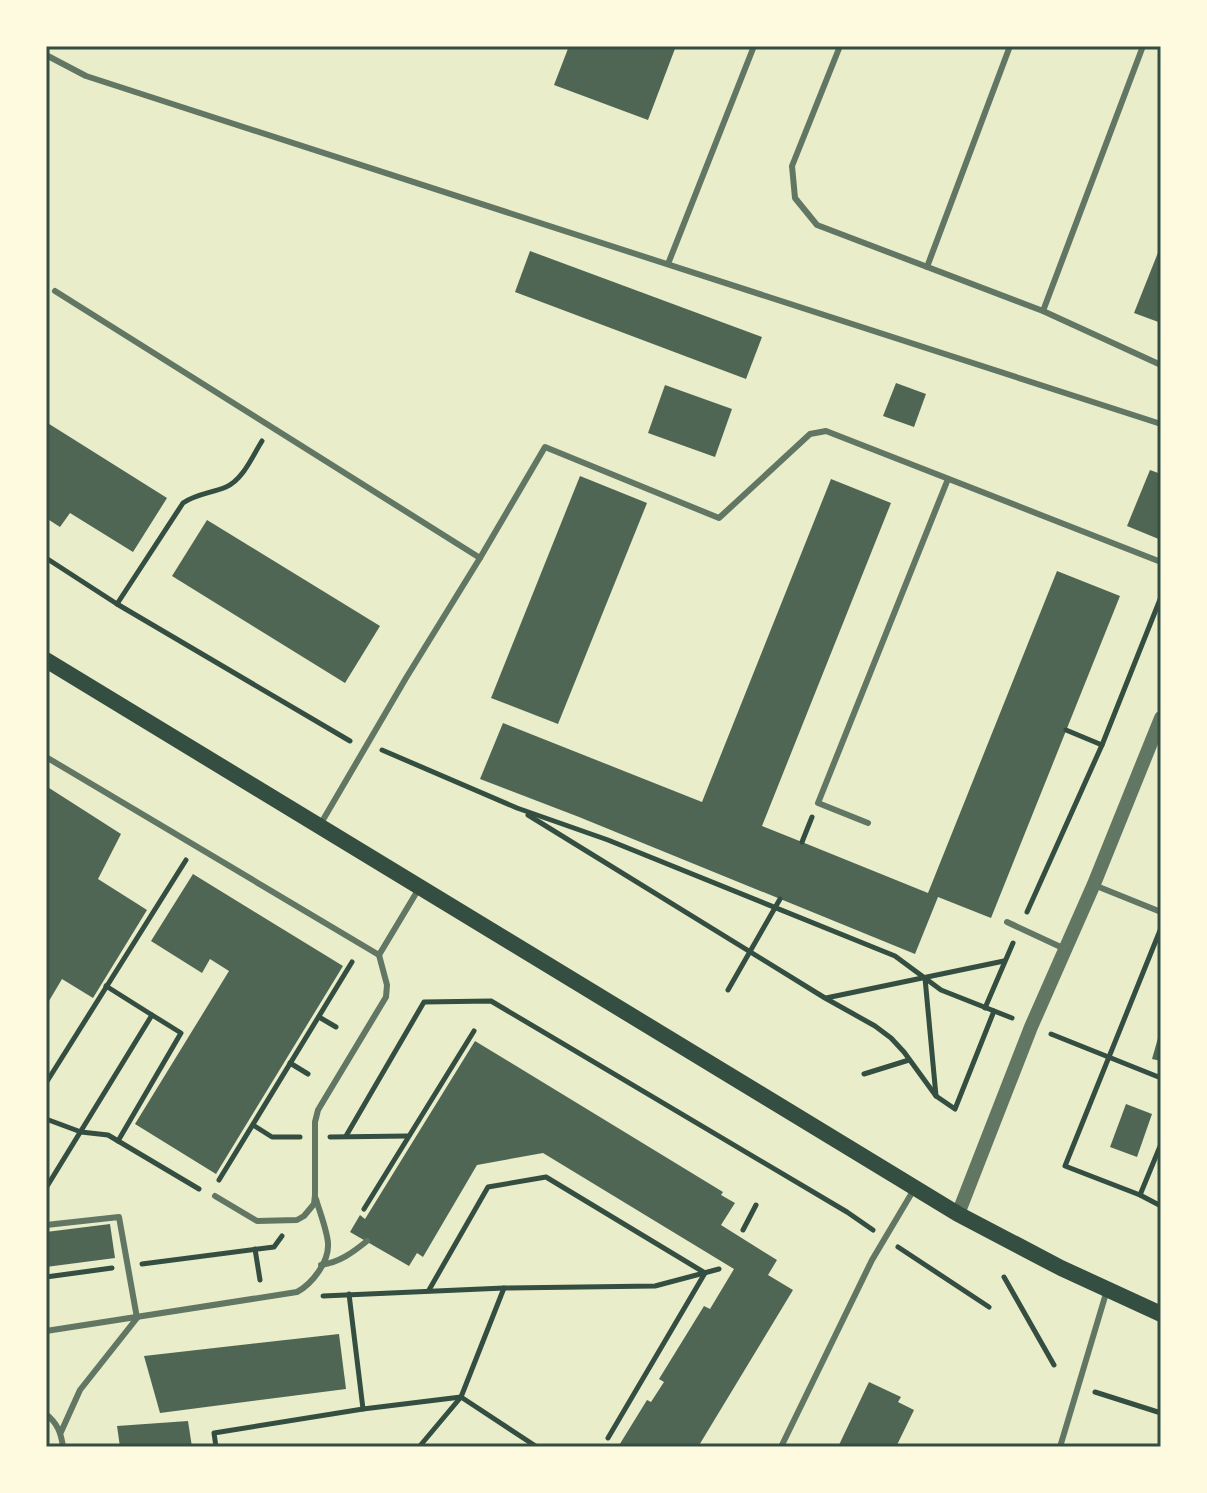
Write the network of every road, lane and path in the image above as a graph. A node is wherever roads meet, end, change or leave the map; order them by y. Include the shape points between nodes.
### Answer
1 (754, 46) edge
2 (840, 46) edge
3 (1010, 46) edge
4 (1143, 46) edge
5 (46, 55) edge
6 (668, 264) junction
7 (927, 267) junction
8 (55, 291) dead end
9 (1043, 311) junction
10 (1161, 365) edge
11 (1161, 424) edge
12 (271, 427) junction
13 (948, 479) junction
14 (480, 558) junction
15 (48, 561) edge
16 (1161, 562) edge
17 (1161, 597) edge
18 (117, 604) junction
19 (46, 661) edge
20 (1161, 718) edge
21 (1066, 730) dead end
22 (355, 744) dead end
23 (1102, 745) junction
24 (382, 749) dead end
25 (46, 757) edge
26 (818, 803) junction
27 (517, 808) junction
28 (868, 823) dead end
29 (320, 825) junction
30 (802, 842) dead end
31 (186, 860) dead end
32 (1094, 884) junction
33 (420, 887) junction
34 (780, 899) dead end
35 (775, 908) junction
36 (1161, 912) edge
37 (1007, 922) dead end
38 (1019, 928) junction
39 (1161, 928) edge
40 (1065, 949) junction
41 (749, 952) junction
42 (379, 955) junction
43 (1004, 961) junction
44 (352, 962) dead end
45 (925, 977) junction
46 (106, 986) junction
47 (728, 990) dead end
48 (825, 998) junction
49 (985, 1008) junction
50 (152, 1015) junction
51 (319, 1017) junction
52 (336, 1027) dead end
53 (474, 1031) dead end
54 (1108, 1057) junction
55 (909, 1060) junction
56 (290, 1063) junction
57 (308, 1074) dead end
58 (864, 1074) dead end
59 (1161, 1078) edge
60 (46, 1083) edge
61 (936, 1096) junction
62 (46, 1119) edge
63 (253, 1125) junction
64 (81, 1132) junction
65 (287, 1136) dead end
66 (409, 1136) junction
67 (118, 1141) junction
68 (1161, 1144) edge
69 (217, 1184) dead end
70 (915, 1187) junction
71 (46, 1188) edge
72 (315, 1195) junction
73 (1140, 1195) junction
74 (212, 1196) joint
75 (756, 1205) dead end
76 (1161, 1206) edge
77 (364, 1209) dead end
78 (958, 1214) junction
79 (46, 1225) edge
80 (743, 1230) dead end
81 (885, 1238) junction
82 (367, 1241) dead end
83 (255, 1249) dead end
84 (321, 1265) junction
85 (127, 1266) junction
86 (719, 1269) dead end
87 (705, 1273) junction
88 (46, 1277) edge
89 (1004, 1277) dead end
90 (504, 1288) junction
91 (1107, 1290) junction
92 (429, 1291) junction
93 (349, 1294) junction
94 (309, 1298) dead end
95 (989, 1307) dead end
96 (1161, 1314) edge
97 (137, 1318) junction
98 (46, 1331) edge
99 (1054, 1365) dead end
100 (1078, 1386) junction
101 (461, 1397) junction
102 (363, 1409) junction
103 (1161, 1413) edge
104 (46, 1414) edge
105 (61, 1432) junction
106 (608, 1438) dead end
107 (63, 1447) edge
108 (216, 1447) edge
109 (419, 1447) edge
110 (537, 1447) edge
111 (781, 1447) edge
112 (1060, 1447) edge

1 - 6 lane
2 - 7 lane via 792,166 795,198 817,225
3 - 7 lane
4 - 9 lane
5 - 6 lane via 86,76
6 - 11 lane
7 - 9 lane
8 - 12 lane
9 - 10 lane
12 - 14 lane
12 - 18 path via 237,480 183,503
13 - 14 lane via 826,431 810,434 719,518 545,447
13 - 16 lane
13 - 26 lane
14 - 29 lane
15 - 18 path
17 - 23 path
18 - 22 path
19 - 29 main road
20 - 32 street
21 - 23 path
23 - 38 path
24 - 27 path
25 - 42 lane
26 - 28 lane
26 - 30 path
27 - 35 path
27 - 41 path
29 - 33 main road
31 - 46 path
32 - 36 lane
32 - 40 street
33 - 42 lane
33 - 70 main road
34 - 35 path
35 - 41 path
35 - 45 path via 895,956
37 - 38 lane
38 - 40 lane
38 - 43 path
39 - 54 path
40 - 78 street
41 - 47 path
41 - 48 path
42 - 72 lane via 386,997 318,1110
43 - 45 path
43 - 49 path
44 - 51 path
45 - 48 path
45 - 49 path via 941,990
45 - 61 path
46 - 50 path
46 - 60 path
48 - 55 path via 875,1026
49 - 61 path via 994,1011 955,1109
50 - 64 path
50 - 67 path via 181,1033
51 - 52 path
51 - 56 path
53 - 66 path
54 - 59 path
54 - 73 path via 1065,1166
55 - 58 path
55 - 61 path
56 - 57 path
56 - 63 path
62 - 64 path
63 - 65 path via 272,1137
63 - 69 path
64 - 67 path
64 - 71 path
66 - 77 path
66 - 81 path via 346,1136 424,1002 491,1001
67 - 74 path
68 - 73 path
70 - 78 main road
70 - 81 lane
72 - 74 lane via 314,1204 297,1220 257,1221
72 - 84 lane via 329,1245
73 - 76 path
75 - 80 path
78 - 91 main road
79 - 85 lane via 119,1217
81 - 95 path
81 - 111 lane
82 - 84 lane via 341,1260
83 - 85 path
84 - 97 lane via 305,1288 290,1295
85 - 88 path
85 - 97 lane
86 - 87 path
87 - 90 path via 655,1286
87 - 92 path via 546,1177 488,1187
87 - 106 path
89 - 99 path
90 - 92 path
90 - 101 path
91 - 96 main road
91 - 100 lane
92 - 93 path
93 - 94 path
93 - 102 path
97 - 98 lane
97 - 105 lane via 80,1390
100 - 103 path
100 - 112 lane
101 - 102 path
101 - 109 path
101 - 110 path
102 - 108 path via 214,1433
104 - 105 lane
105 - 107 lane

